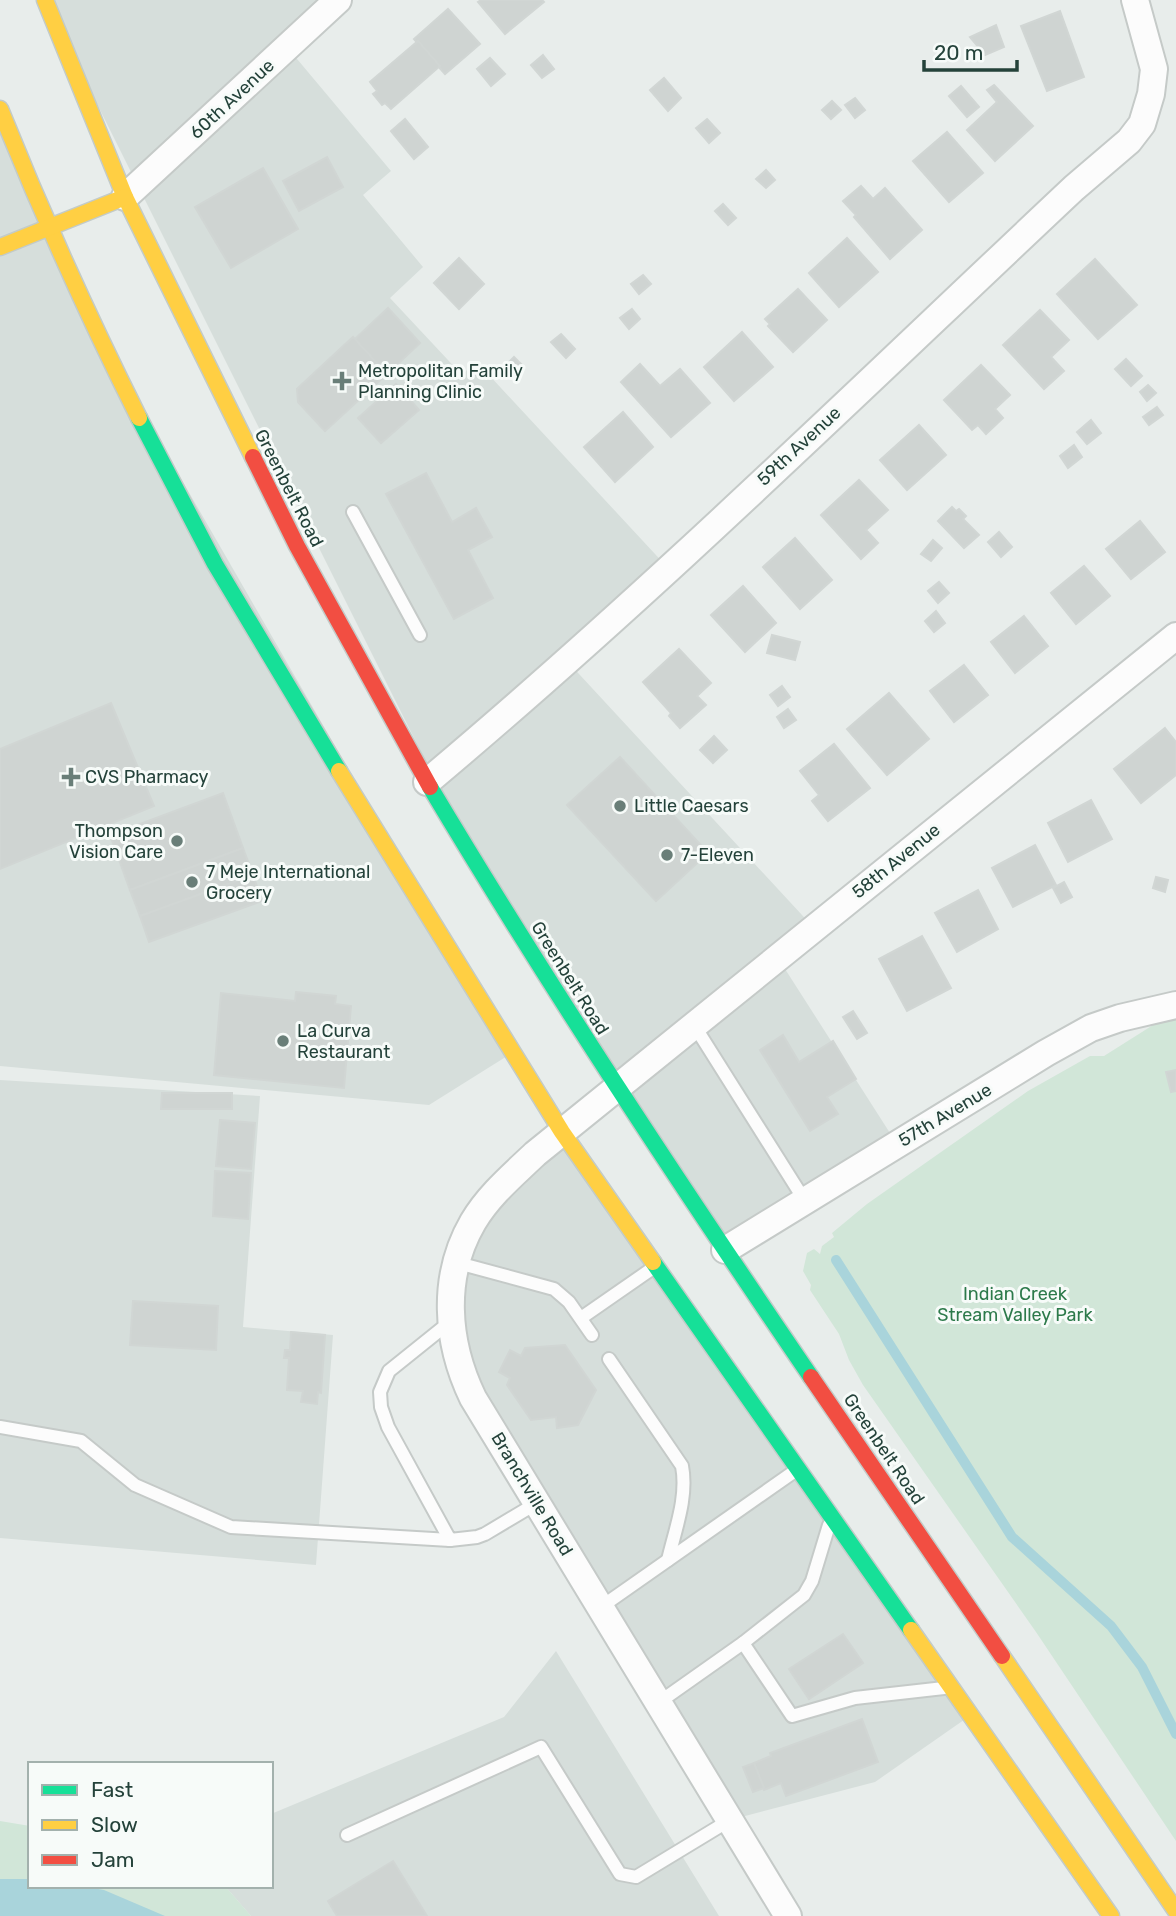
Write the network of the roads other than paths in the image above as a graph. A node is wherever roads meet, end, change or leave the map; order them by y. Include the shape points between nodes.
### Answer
1 (45, 0) edge
2 (338, 0) edge
3 (1135, 0) edge
4 (0, 110) edge
5 (125, 198) junction
6 (48, 228) junction
7 (0, 247) edge
8 (353, 512) dead end
9 (420, 635) dead end
10 (1176, 636) edge
11 (427, 782) junction
12 (1176, 1005) edge
13 (694, 1025) junction
14 (617, 1087) junction
15 (562, 1132) junction
16 (805, 1201) junction
17 (725, 1250) junction
18 (458, 1263) junction
19 (656, 1266) junction
20 (581, 1318) junction
21 (450, 1322) junction
22 (592, 1335) dead end
23 (609, 1359) dead end
24 (0, 1426) edge
25 (798, 1469) junction
26 (537, 1503) junction
27 (831, 1516) junction
28 (450, 1540) junction
29 (668, 1560) junction
30 (601, 1607) junction
31 (743, 1643) junction
32 (951, 1687) junction
33 (658, 1703) junction
34 (730, 1820) junction
35 (347, 1835) dead end
36 (1176, 1911) edge
37 (788, 1916) edge
38 (1111, 1916) edge

1 - 5 main road, Greenbelt Road
2 - 5 street, 60th Avenue
3 - 11 street, 59th Avenue via 1154,69 1142,124 1129,141 691,547
4 - 6 main road
5 - 6 main road
5 - 11 main road, Greenbelt Road via 264,482
6 - 7 main road
6 - 15 main road via 95,331 215,564 454,962
8 - 9 lane
10 - 13 street, 58th Avenue
11 - 14 main road, Greenbelt Road
12 - 16 street, 57th Avenue via 1091,1028
13 - 14 street, 58th Avenue
13 - 16 lane
14 - 15 street, Branchville Road
14 - 17 main road, Greenbelt Road
15 - 18 street, Branchville Road via 484,1206
15 - 19 main road
16 - 17 street, 57th Avenue
17 - 36 main road, Greenbelt Road
18 - 20 lane via 554,1289
18 - 21 street, Branchville Road
19 - 20 lane
19 - 25 main road
20 - 22 lane
21 - 26 street, Branchville Road via 461,1374
21 - 28 lane via 389,1371 380,1392 388,1427
23 - 29 lane via 682,1466 685,1479
24 - 28 lane via 81,1441 135,1485 231,1527
25 - 27 main road
25 - 29 lane
26 - 28 lane via 485,1534
26 - 30 street, Branchville Road
27 - 31 lane via 804,1595
27 - 32 main road
29 - 30 lane
30 - 33 street, Branchville Road
31 - 32 lane via 792,1716 855,1698
31 - 33 lane
32 - 38 main road
33 - 34 street, Branchville Road
34 - 35 lane via 636,1877 620,1874 541,1748
34 - 37 street, Branchville Road

